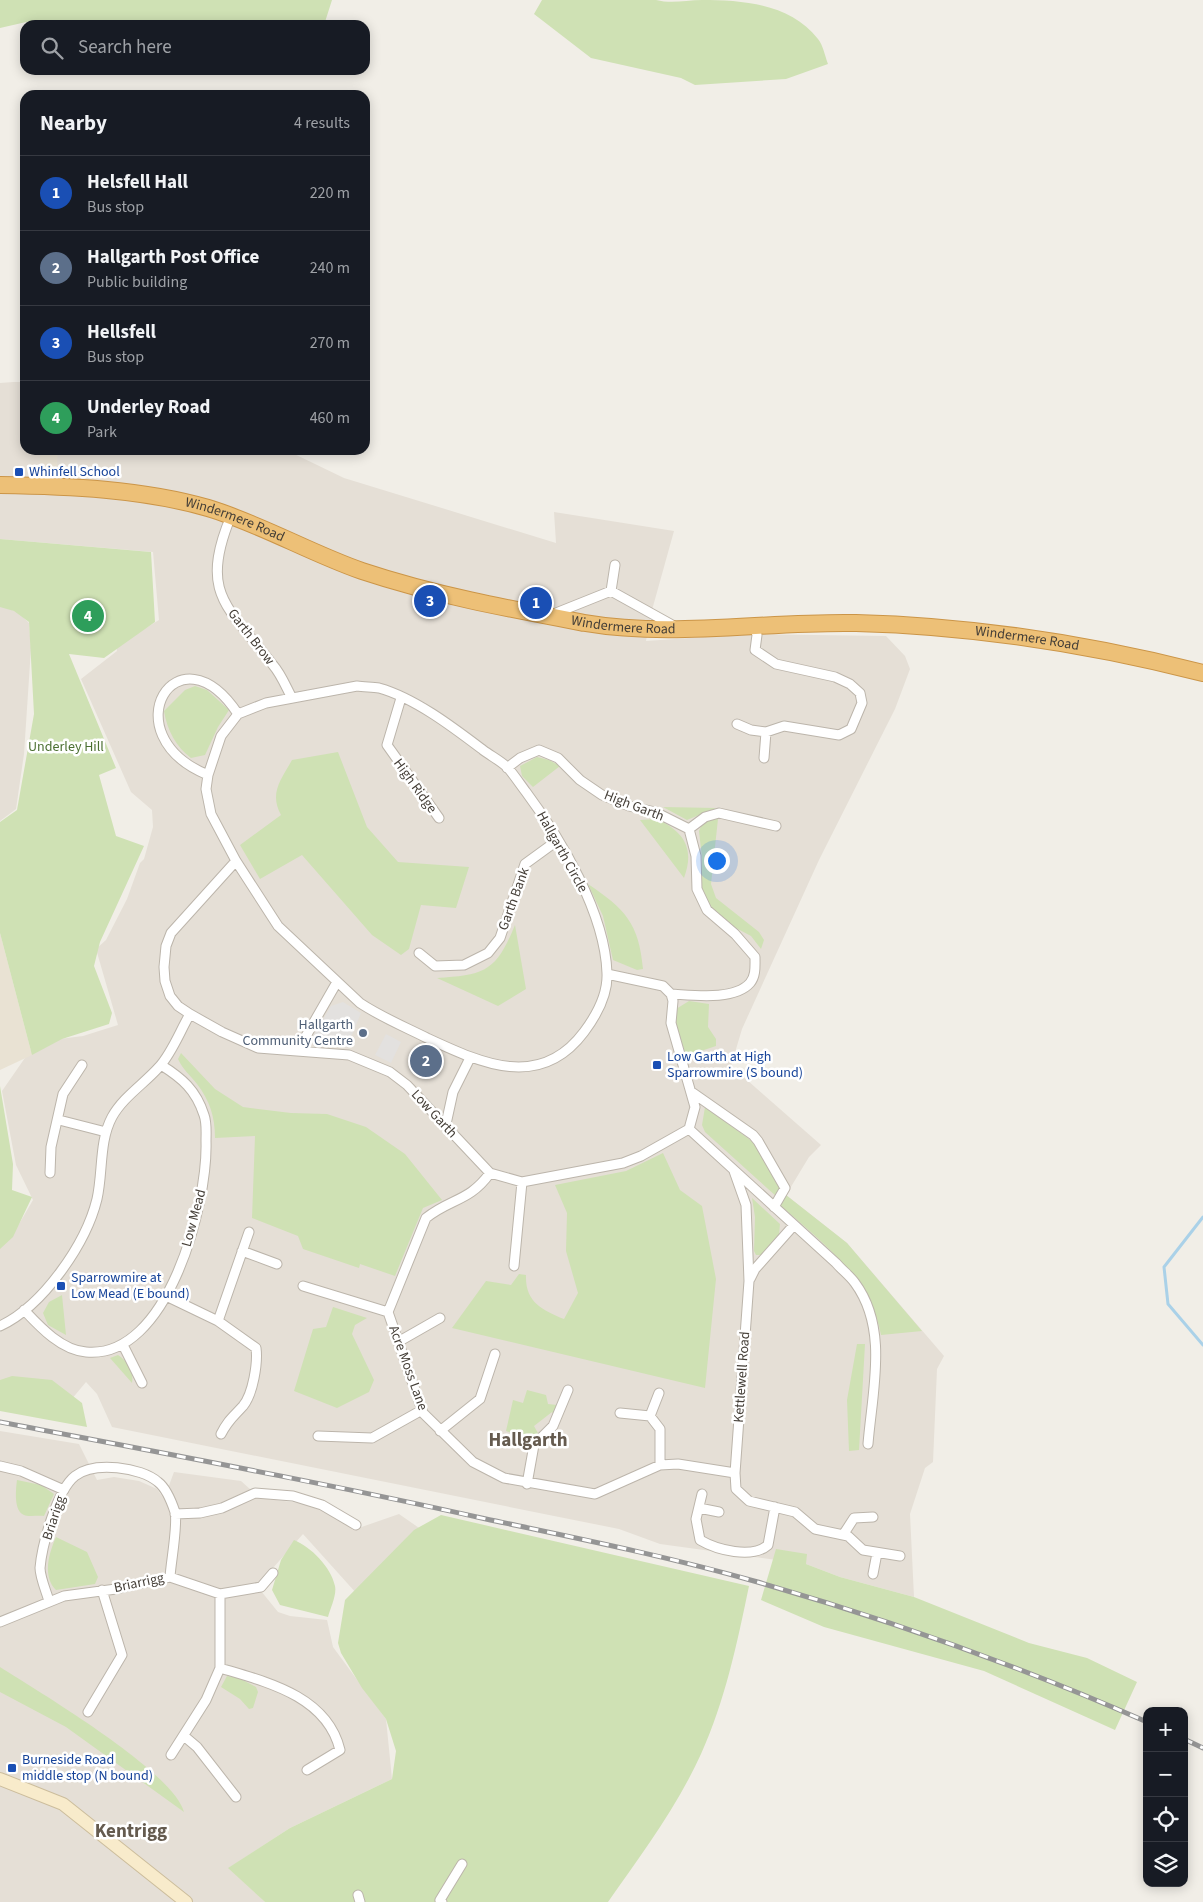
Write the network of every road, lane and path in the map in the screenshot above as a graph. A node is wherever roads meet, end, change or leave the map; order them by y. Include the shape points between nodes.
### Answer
1 (0, 485) edge
2 (231, 516) junction
3 (615, 565) dead end
4 (611, 591) junction
5 (550, 616) junction
6 (754, 626) junction
7 (679, 628) junction
8 (1203, 673) edge
9 (292, 698) junction
10 (401, 698) junction
11 (238, 714) junction
12 (737, 724) dead end
13 (766, 732) junction
14 (764, 758) dead end
15 (508, 768) junction
16 (208, 775) junction
17 (439, 818) dead end
18 (776, 826) dead end
19 (689, 829) junction
20 (558, 840) junction
21 (236, 861) junction
22 (419, 953) dead end
23 (607, 974) junction
24 (337, 982) junction
25 (670, 994) junction
26 (190, 1014) junction
27 (298, 1050) junction
28 (470, 1058) junction
29 (82, 1065) dead end
30 (161, 1065) junction
31 (693, 1093) junction
32 (58, 1120) junction
33 (446, 1124) junction
34 (689, 1129) junction
35 (106, 1132) junction
36 (734, 1171) junction
37 (50, 1173) dead end
38 (490, 1173) junction
39 (522, 1182) junction
40 (774, 1207) junction
41 (794, 1225) junction
42 (249, 1232) dead end
43 (242, 1251) junction
44 (277, 1264) dead end
45 (514, 1266) dead end
46 (749, 1282) junction
47 (303, 1286) dead end
48 (166, 1296) junction
49 (24, 1310) junction
50 (388, 1312) junction
51 (440, 1318) dead end
52 (218, 1321) junction
53 (0, 1326) edge
54 (398, 1342) junction
55 (123, 1345) junction
56 (495, 1354) dead end
57 (142, 1383) dead end
58 (568, 1390) dead end
59 (659, 1393) dead end
60 (422, 1410) junction
61 (620, 1413) dead end
62 (650, 1416) junction
63 (440, 1431) junction
64 (222, 1434) dead end
65 (318, 1436) dead end
66 (868, 1444) dead end
67 (660, 1465) junction
68 (0, 1466) edge
69 (735, 1473) junction
70 (527, 1484) junction
71 (64, 1490) junction
72 (702, 1494) dead end
73 (775, 1507) junction
74 (698, 1508) junction
75 (718, 1512) dead end
76 (175, 1514) junction
77 (873, 1517) dead end
78 (356, 1525) dead end
79 (843, 1535) junction
80 (876, 1553) junction
81 (900, 1556) dead end
82 (273, 1573) dead end
83 (873, 1574) dead end
84 (170, 1577) junction
85 (102, 1590) junction
86 (220, 1594) junction
87 (49, 1601) junction
88 (0, 1622) edge
89 (220, 1668) junction
90 (88, 1712) dead end
91 (184, 1736) junction
92 (171, 1756) dead end
93 (307, 1770) dead end
94 (0, 1779) edge
95 (236, 1797) dead end
96 (462, 1864) dead end
97 (186, 1902) edge
98 (442, 1902) edge

1 - 2 highway, Windermere Road via 150,496 205,507
2 - 5 highway, Windermere Road via 361,570 434,592
2 - 9 street, Garth Brow via 218,566 220,595 234,618 274,666
3 - 4 street
4 - 5 street
4 - 7 street
5 - 7 highway, Windermere Road via 628,628
6 - 7 highway, Windermere Road
6 - 8 highway, Windermere Road via 854,623 976,631 1062,642
6 - 13 street via 757,636 755,650 776,664 835,677 850,684 860,693 862,703 851,728 839,735 784,726
9 - 10 street, Hallgarth Circle via 357,686 379,688
9 - 11 street, Hallgarth Circle
10 - 15 street, Hallgarth Circle via 448,724
10 - 17 street, High Ridge via 387,745
11 - 16 street, Hallgarth Circle via 222,736
11 - 16 street via 228,699 205,680 177,681 161,699 157,717 171,750 190,767
12 - 13 street
13 - 14 street
15 - 19 street, High Garth via 538,750 558,758 580,780 602,795 655,812
15 - 20 street, Hallgarth Circle
16 - 21 street, Hallgarth Circle via 206,789 210,814
18 - 19 street via 719,813 705,817
19 - 25 street via 696,856 696,889 706,910 751,951 755,957 755,972 750,983 738,992 704,996
20 - 22 street, Garth Bank via 525,864 500,938 488,953 464,965 435,966
20 - 23 street, Hallgarth Circle via 582,884 599,927
21 - 24 street, Hallgarth Circle via 278,926
21 - 26 street, Low Garth via 180,921 166,946 165,981 170,996
23 - 25 street via 663,986
23 - 28 street, Hallgarth Circle via 594,1019 563,1053 542,1063 518,1068 496,1066
24 - 27 street
24 - 28 street, Hallgarth Circle via 375,1013
25 - 31 street via 673,1001 671,1023
26 - 27 street, Low Garth via 258,1048
26 - 30 street
27 - 33 street, Low Garth via 349,1055 390,1072
28 - 33 street via 453,1092
29 - 32 street via 63,1094
30 - 35 street via 122,1102
30 - 48 street, Low Mead via 182,1078 196,1095 205,1117 207,1166 188,1242
31 - 34 street via 695,1107
31 - 40 street via 753,1134 758,1141 785,1188
32 - 35 street
32 - 37 street via 50,1147
33 - 38 street, Low Garth
34 - 36 street
34 - 39 street, Low Garth via 623,1163
35 - 49 street via 96,1200 82,1238 56,1278
36 - 40 street
36 - 46 street, Kettlewell Road via 746,1205
38 - 39 street, Low Garth
38 - 50 street, Acre Moss Lane via 480,1187 460,1200 436,1209 426,1218
39 - 45 street
40 - 41 street
41 - 46 street, Kettlewell Road via 755,1270
41 - 66 street via 854,1282 870,1312 876,1344
42 - 43 street
43 - 44 street
43 - 52 street
46 - 69 street, Kettlewell Road
47 - 50 street
48 - 52 street
48 - 55 street, Low Mead via 141,1329
49 - 53 street
49 - 55 street, Low Mead via 55,1339 85,1352
50 - 54 street, Acre Moss Lane
51 - 54 street
52 - 64 street via 256,1348 258,1363 244,1404 228,1420
54 - 60 street, Acre Moss Lane
55 - 57 street
56 - 63 street via 480,1399
58 - 70 street via 553,1426 534,1445
59 - 62 street
60 - 63 street, Acre Moss Lane
60 - 65 street via 372,1438
61 - 62 street
62 - 67 street via 660,1429
63 - 70 street, Acre Moss Lane via 474,1462 504,1478
67 - 69 street, Acre Moss Lane via 678,1464
67 - 70 street, Acre Moss Lane via 596,1494
68 - 71 street via 21,1471
69 - 73 street via 739,1494 749,1501
71 - 76 street, Briarigg via 76,1475 104,1466 137,1472 158,1482 170,1499
71 - 87 street, Briarigg via 50,1525 40,1569
72 - 74 street
73 - 74 street via 768,1545 761,1551 751,1552 712,1547 700,1540 696,1519
73 - 79 street via 795,1512 815,1529
74 - 75 street
76 - 78 street via 222,1508 255,1494 293,1496 322,1505
76 - 84 street, Briarigg
77 - 79 street via 854,1518
79 - 80 street via 863,1550
80 - 81 street
80 - 83 street
82 - 86 street, Briarrigg via 261,1587
84 - 85 street, Briarrigg
84 - 86 street, Briarrigg
85 - 87 street, Briarrigg
85 - 90 street via 122,1655
86 - 89 street
87 - 88 street, Briarrigg
89 - 91 street via 206,1700
89 - 93 street via 271,1683 308,1702 327,1720 337,1735 340,1750
91 - 92 street
91 - 95 street
94 - 97 street via 63,1804
96 - 98 street via 440,1900

